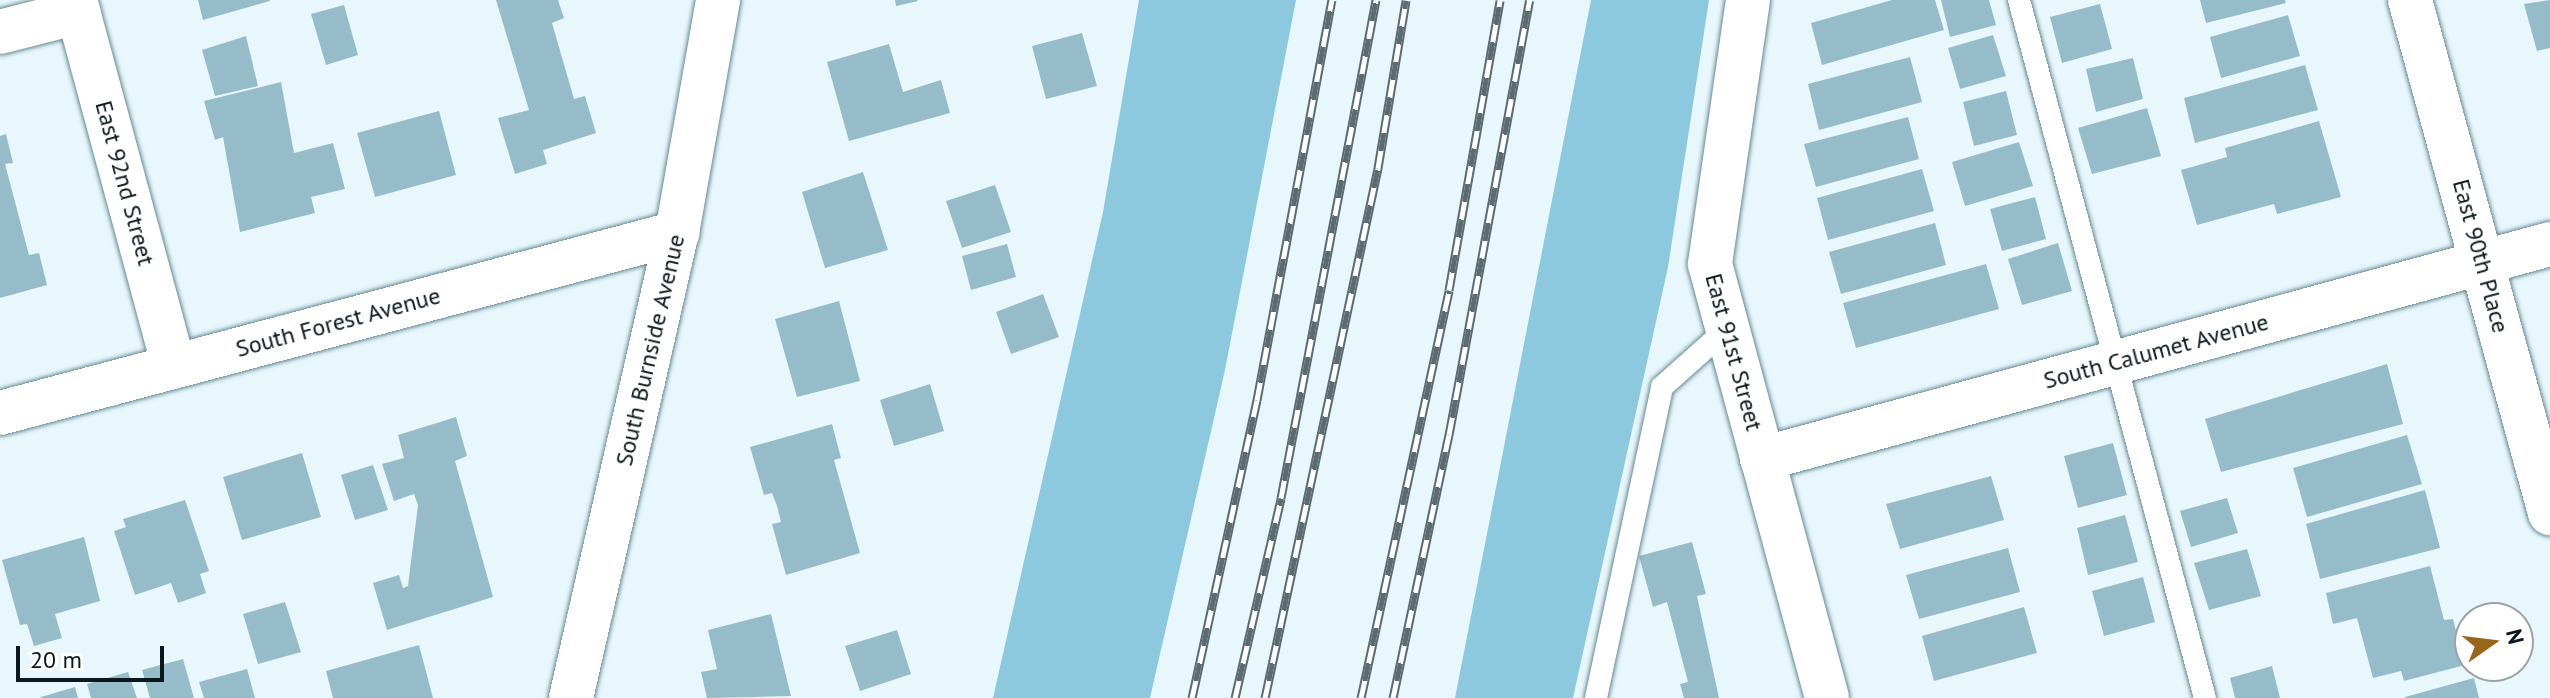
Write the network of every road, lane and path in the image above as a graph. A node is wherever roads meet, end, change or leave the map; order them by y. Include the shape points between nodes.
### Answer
1 (718, 0) edge
2 (1748, 0) edge
3 (2019, 0) edge
4 (2410, 0) edge
5 (76, 6) edge
6 (0, 32) edge
7 (677, 233) junction
8 (2550, 244) edge
9 (2483, 262) junction
10 (1727, 329) junction
11 (2116, 362) junction
12 (174, 366) junction
13 (0, 413) edge
14 (1762, 459) junction
15 (2550, 513) edge
16 (571, 698) edge
17 (1596, 698) edge
18 (1827, 698) edge
19 (2205, 698) edge

1 - 7 street, South Burnside Avenue
2 - 10 street, East 91st Street via 1710,264
3 - 11 lane
4 - 9 street, East 90th Place
5 - 6 street
5 - 12 street, East 92nd Street
7 - 12 street, South Forest Avenue
7 - 16 street, South Burnside Avenue
8 - 9 street, South Calumet Avenue
9 - 11 street, South Calumet Avenue
9 - 15 street, East 90th Place
10 - 14 street, East 91st Street
10 - 17 lane via 1662,387
11 - 14 street, South Calumet Avenue
11 - 19 lane
12 - 13 street, South Forest Avenue
14 - 18 street, East 91st Street

